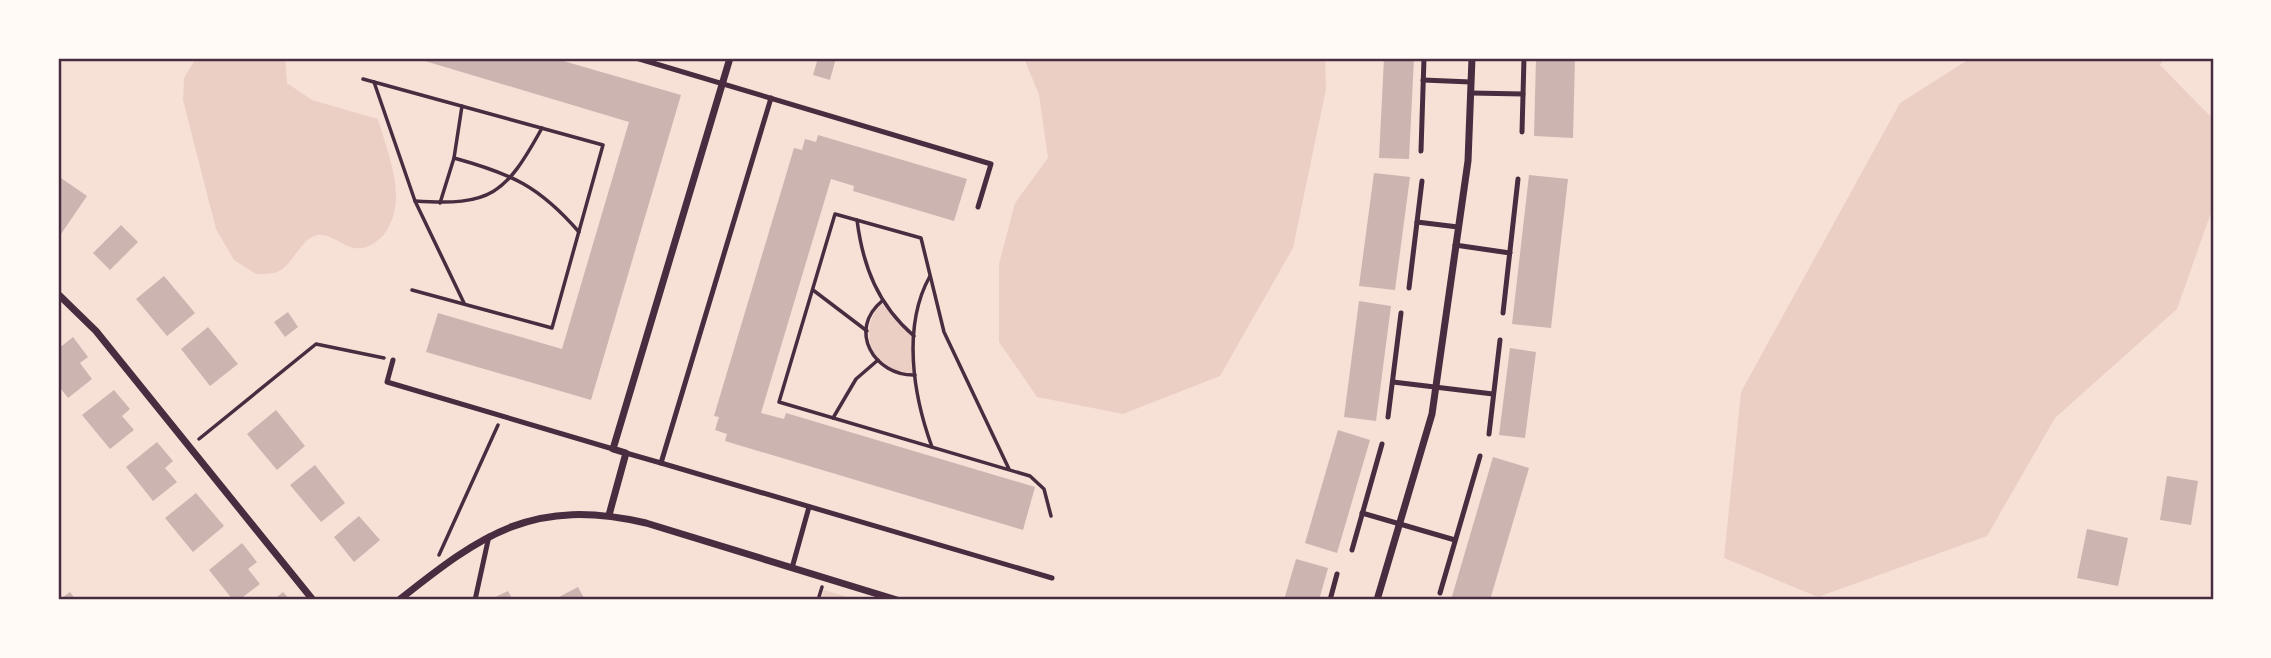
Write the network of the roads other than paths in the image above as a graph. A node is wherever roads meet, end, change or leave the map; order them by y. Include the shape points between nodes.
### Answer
1 (636, 58) edge
2 (730, 58) edge
3 (1424, 58) edge
4 (1472, 58) edge
5 (1524, 58) edge
6 (1423, 80) junction
7 (1471, 82) junction
8 (722, 83) junction
9 (1471, 93) junction
10 (1523, 94) junction
11 (771, 98) junction
12 (1522, 132) dead end
13 (1421, 151) dead end
14 (1518, 179) dead end
15 (1422, 181) dead end
16 (978, 207) dead end
17 (1417, 222) junction
18 (1458, 227) junction
19 (1455, 245) junction
20 (1510, 253) junction
21 (1409, 288) dead end
22 (58, 294) edge
23 (1401, 313) dead end
24 (1503, 313) dead end
25 (1500, 340) dead end
26 (393, 360) road end
27 (1393, 383) junction
28 (1436, 387) junction
29 (1493, 394) junction
30 (1388, 417) dead end
31 (1489, 434) dead end
32 (1382, 444) dead end
33 (613, 449) junction
34 (626, 453) junction
35 (1480, 456) dead end
36 (661, 463) junction
37 (809, 506) junction
38 (1362, 513) junction
39 (609, 515) junction
40 (1401, 524) junction
41 (489, 536) junction
42 (1455, 540) junction
43 (1352, 550) dead end
44 (792, 568) junction
45 (1338, 574) dead end
46 (1052, 578) dead end
47 (1440, 593) dead end
48 (313, 600) edge
49 (399, 600) edge
50 (475, 600) edge
51 (897, 600) edge
52 (1330, 600) edge
53 (1377, 600) edge

1 - 8 lane
2 - 8 street
3 - 6 lane
4 - 7 street
5 - 10 lane
6 - 7 lane
6 - 13 lane
7 - 9 street
8 - 11 lane
8 - 33 street
9 - 10 lane
9 - 18 street via 1468,161
10 - 12 lane
11 - 16 lane via 991,164
11 - 36 lane
14 - 20 lane
15 - 17 lane
17 - 18 lane
17 - 21 lane
18 - 19 street
19 - 20 lane
19 - 28 street
20 - 24 lane
22 - 48 street via 96,331
23 - 27 lane
25 - 29 lane
26 - 33 lane via 387,382
27 - 28 lane
27 - 30 lane
28 - 29 lane
28 - 40 street via 1428,433
29 - 31 lane
32 - 38 lane
33 - 34 street
34 - 36 lane
34 - 39 street
35 - 42 lane
36 - 37 lane
37 - 44 lane
37 - 46 lane
38 - 40 lane
38 - 43 lane
39 - 41 street via 530,519
39 - 44 street
40 - 42 lane
40 - 53 street
41 - 49 street via 442,565
41 - 50 lane
42 - 47 lane
44 - 51 street
45 - 52 lane

